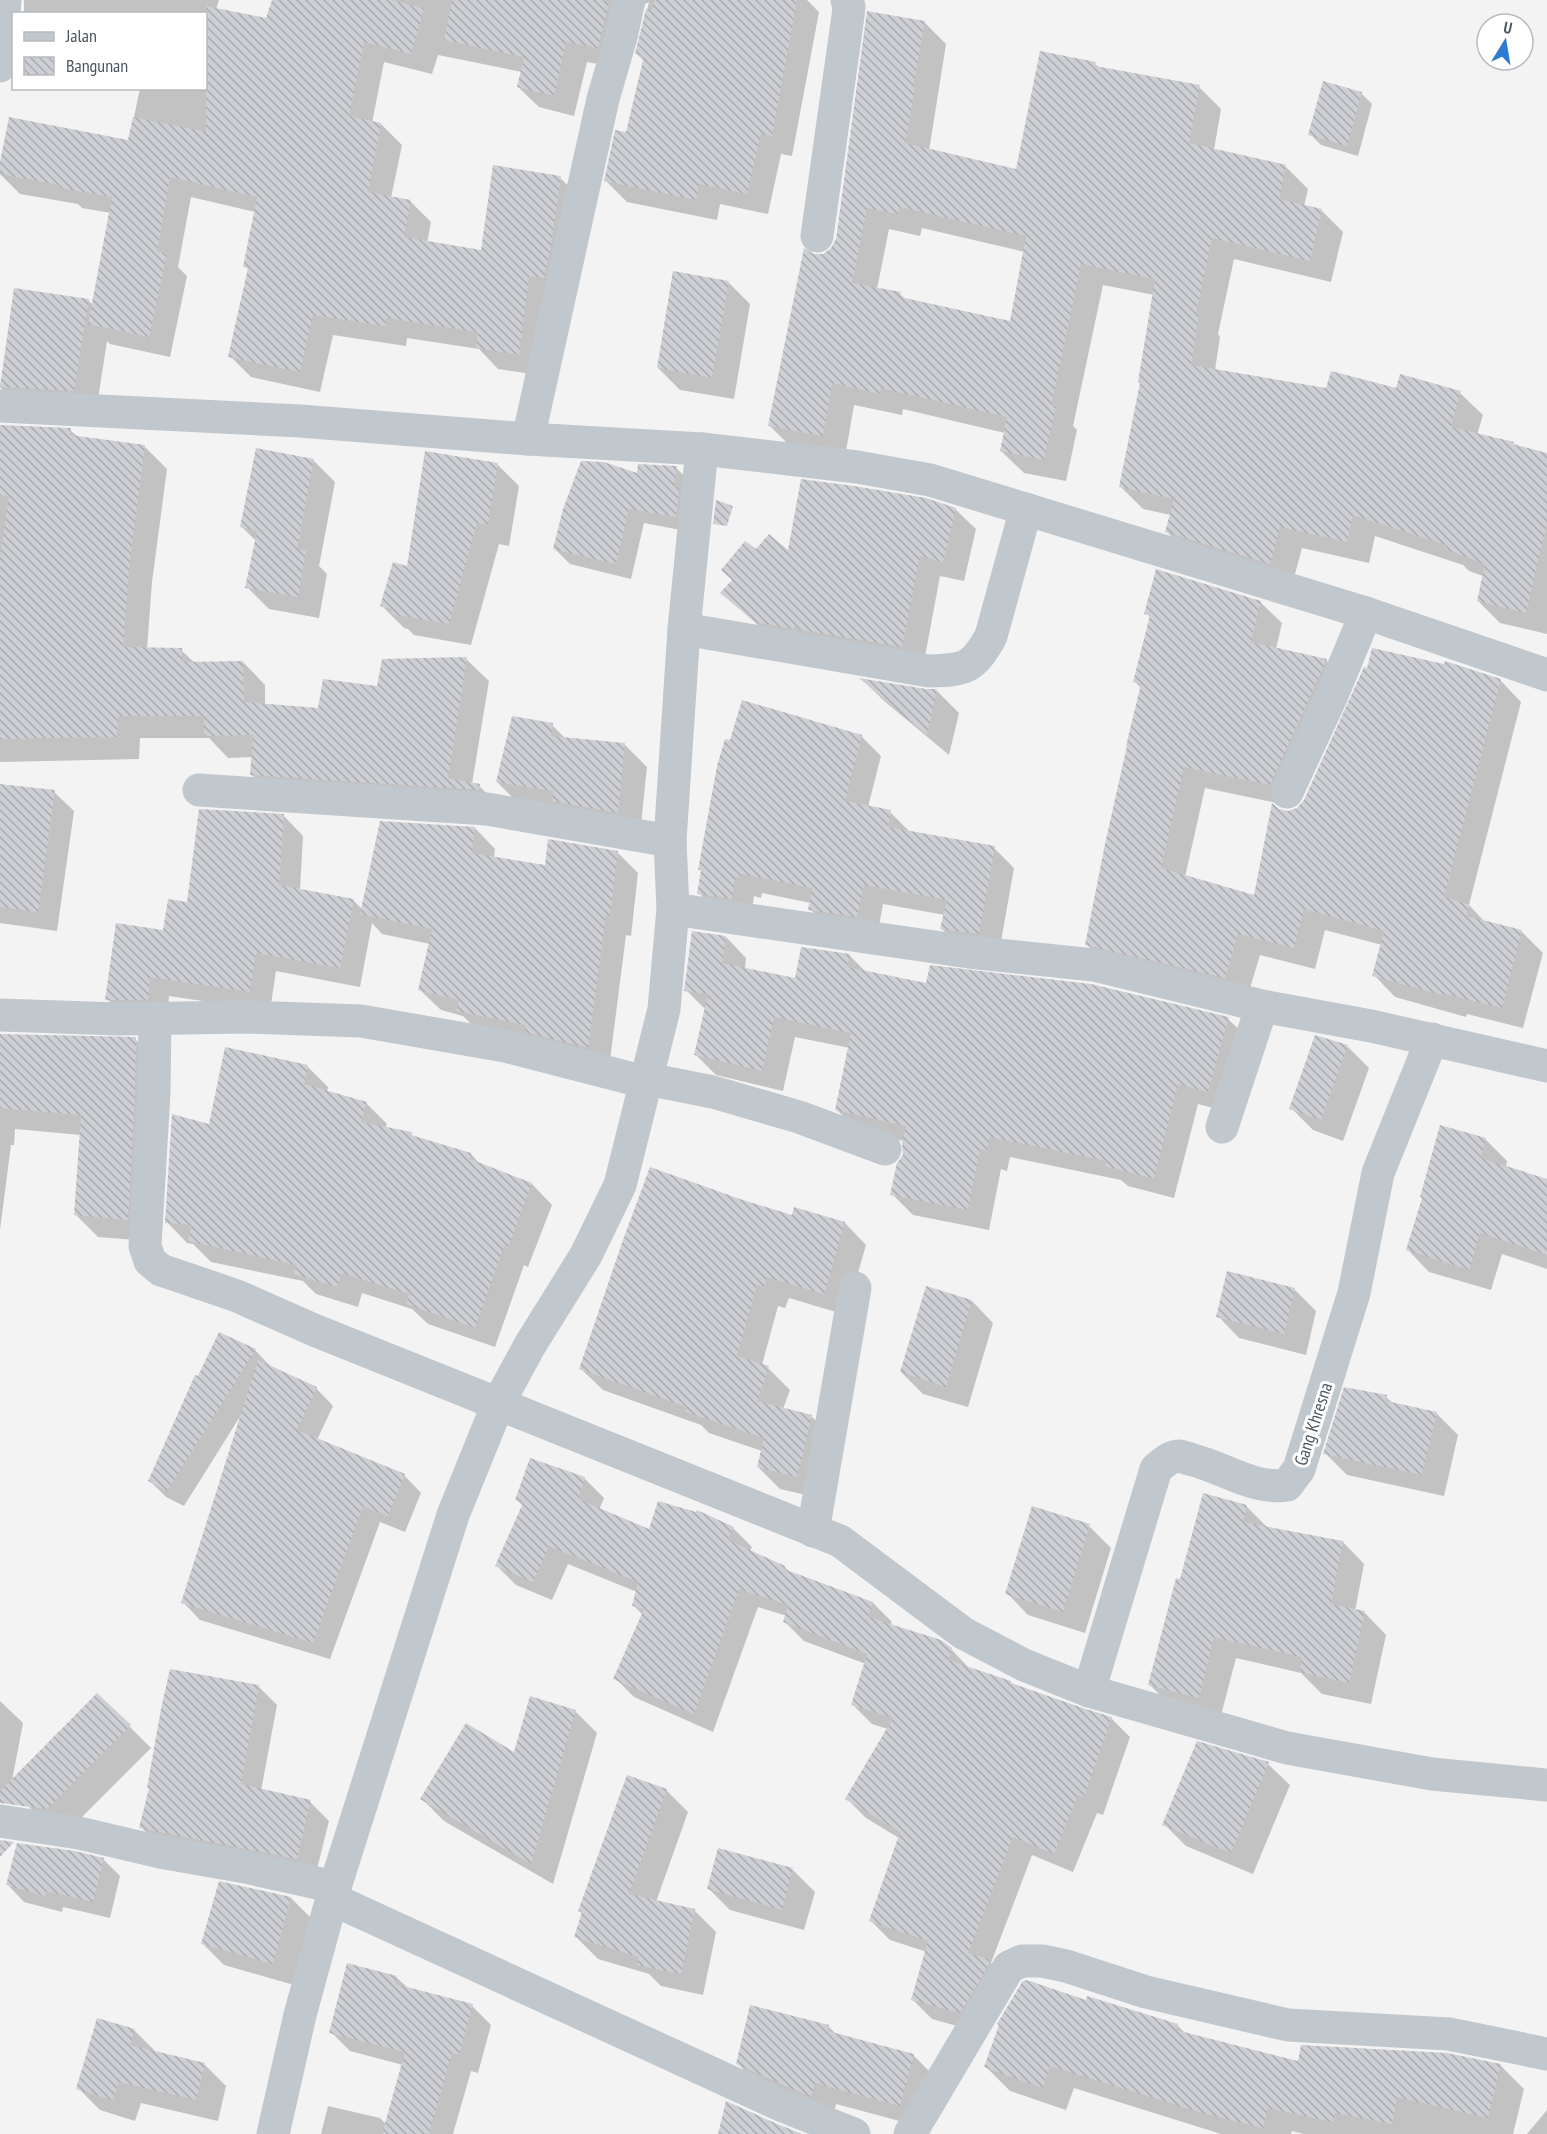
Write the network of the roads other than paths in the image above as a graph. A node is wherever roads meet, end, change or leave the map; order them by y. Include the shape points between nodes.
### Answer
1 (5, 0) edge
2 (629, 0) edge
3 (847, 0) edge
4 (0, 66) edge
5 (817, 236) dead end
6 (0, 406) edge
7 (528, 439) junction
8 (702, 449) junction
9 (1026, 509) junction
10 (1366, 613) junction
11 (684, 629) junction
12 (1547, 675) edge
13 (199, 790) dead end
14 (1287, 792) dead end
15 (670, 841) junction
16 (673, 909) junction
17 (1262, 1006) junction
18 (0, 1015) edge
19 (155, 1018) junction
20 (1432, 1039) junction
21 (1547, 1066) edge
22 (646, 1080) junction
23 (1222, 1127) dead end
24 (885, 1149) dead end
25 (855, 1288) dead end
26 (498, 1404) junction
27 (813, 1531) junction
28 (1089, 1691) junction
29 (1547, 1785) edge
30 (0, 1821) edge
31 (334, 1893) junction
32 (1547, 2054) edge
33 (273, 2134) edge
34 (854, 2134) edge
35 (910, 2134) edge

1 - 4 street
2 - 7 street via 603,99
3 - 5 street via 848,16
6 - 7 street via 300,421
7 - 8 street
8 - 9 street via 857,467 930,480
8 - 11 street
9 - 10 street
9 - 11 street via 991,636 982,654 962,669 929,671
10 - 12 street
10 - 14 street
11 - 15 street
13 - 15 street via 487,809
15 - 16 street
16 - 17 street via 1094,965
16 - 22 street via 664,1009
17 - 20 street
17 - 23 street
18 - 19 street
19 - 22 street via 361,1021 505,1046
19 - 26 street via 145,1237 150,1260 177,1277 237,1296
20 - 21 street
20 - 28 street, Gang Khresna via 1378,1173 1354,1293 1299,1469 1287,1485 1276,1487 1179,1456 1167,1459 1156,1469
22 - 24 street via 713,1092 799,1116
22 - 26 street via 620,1185 586,1255
25 - 27 street
26 - 27 street
26 - 31 street via 453,1515
27 - 28 street via 840,1541 963,1634 1024,1665
28 - 29 street via 1287,1748 1432,1774
30 - 31 street via 244,1866
31 - 33 street via 300,2015
31 - 34 street via 783,2106
32 - 35 street via 1449,2034 1288,2025 1146,1992 1066,1966 1022,1961 1009,1966

